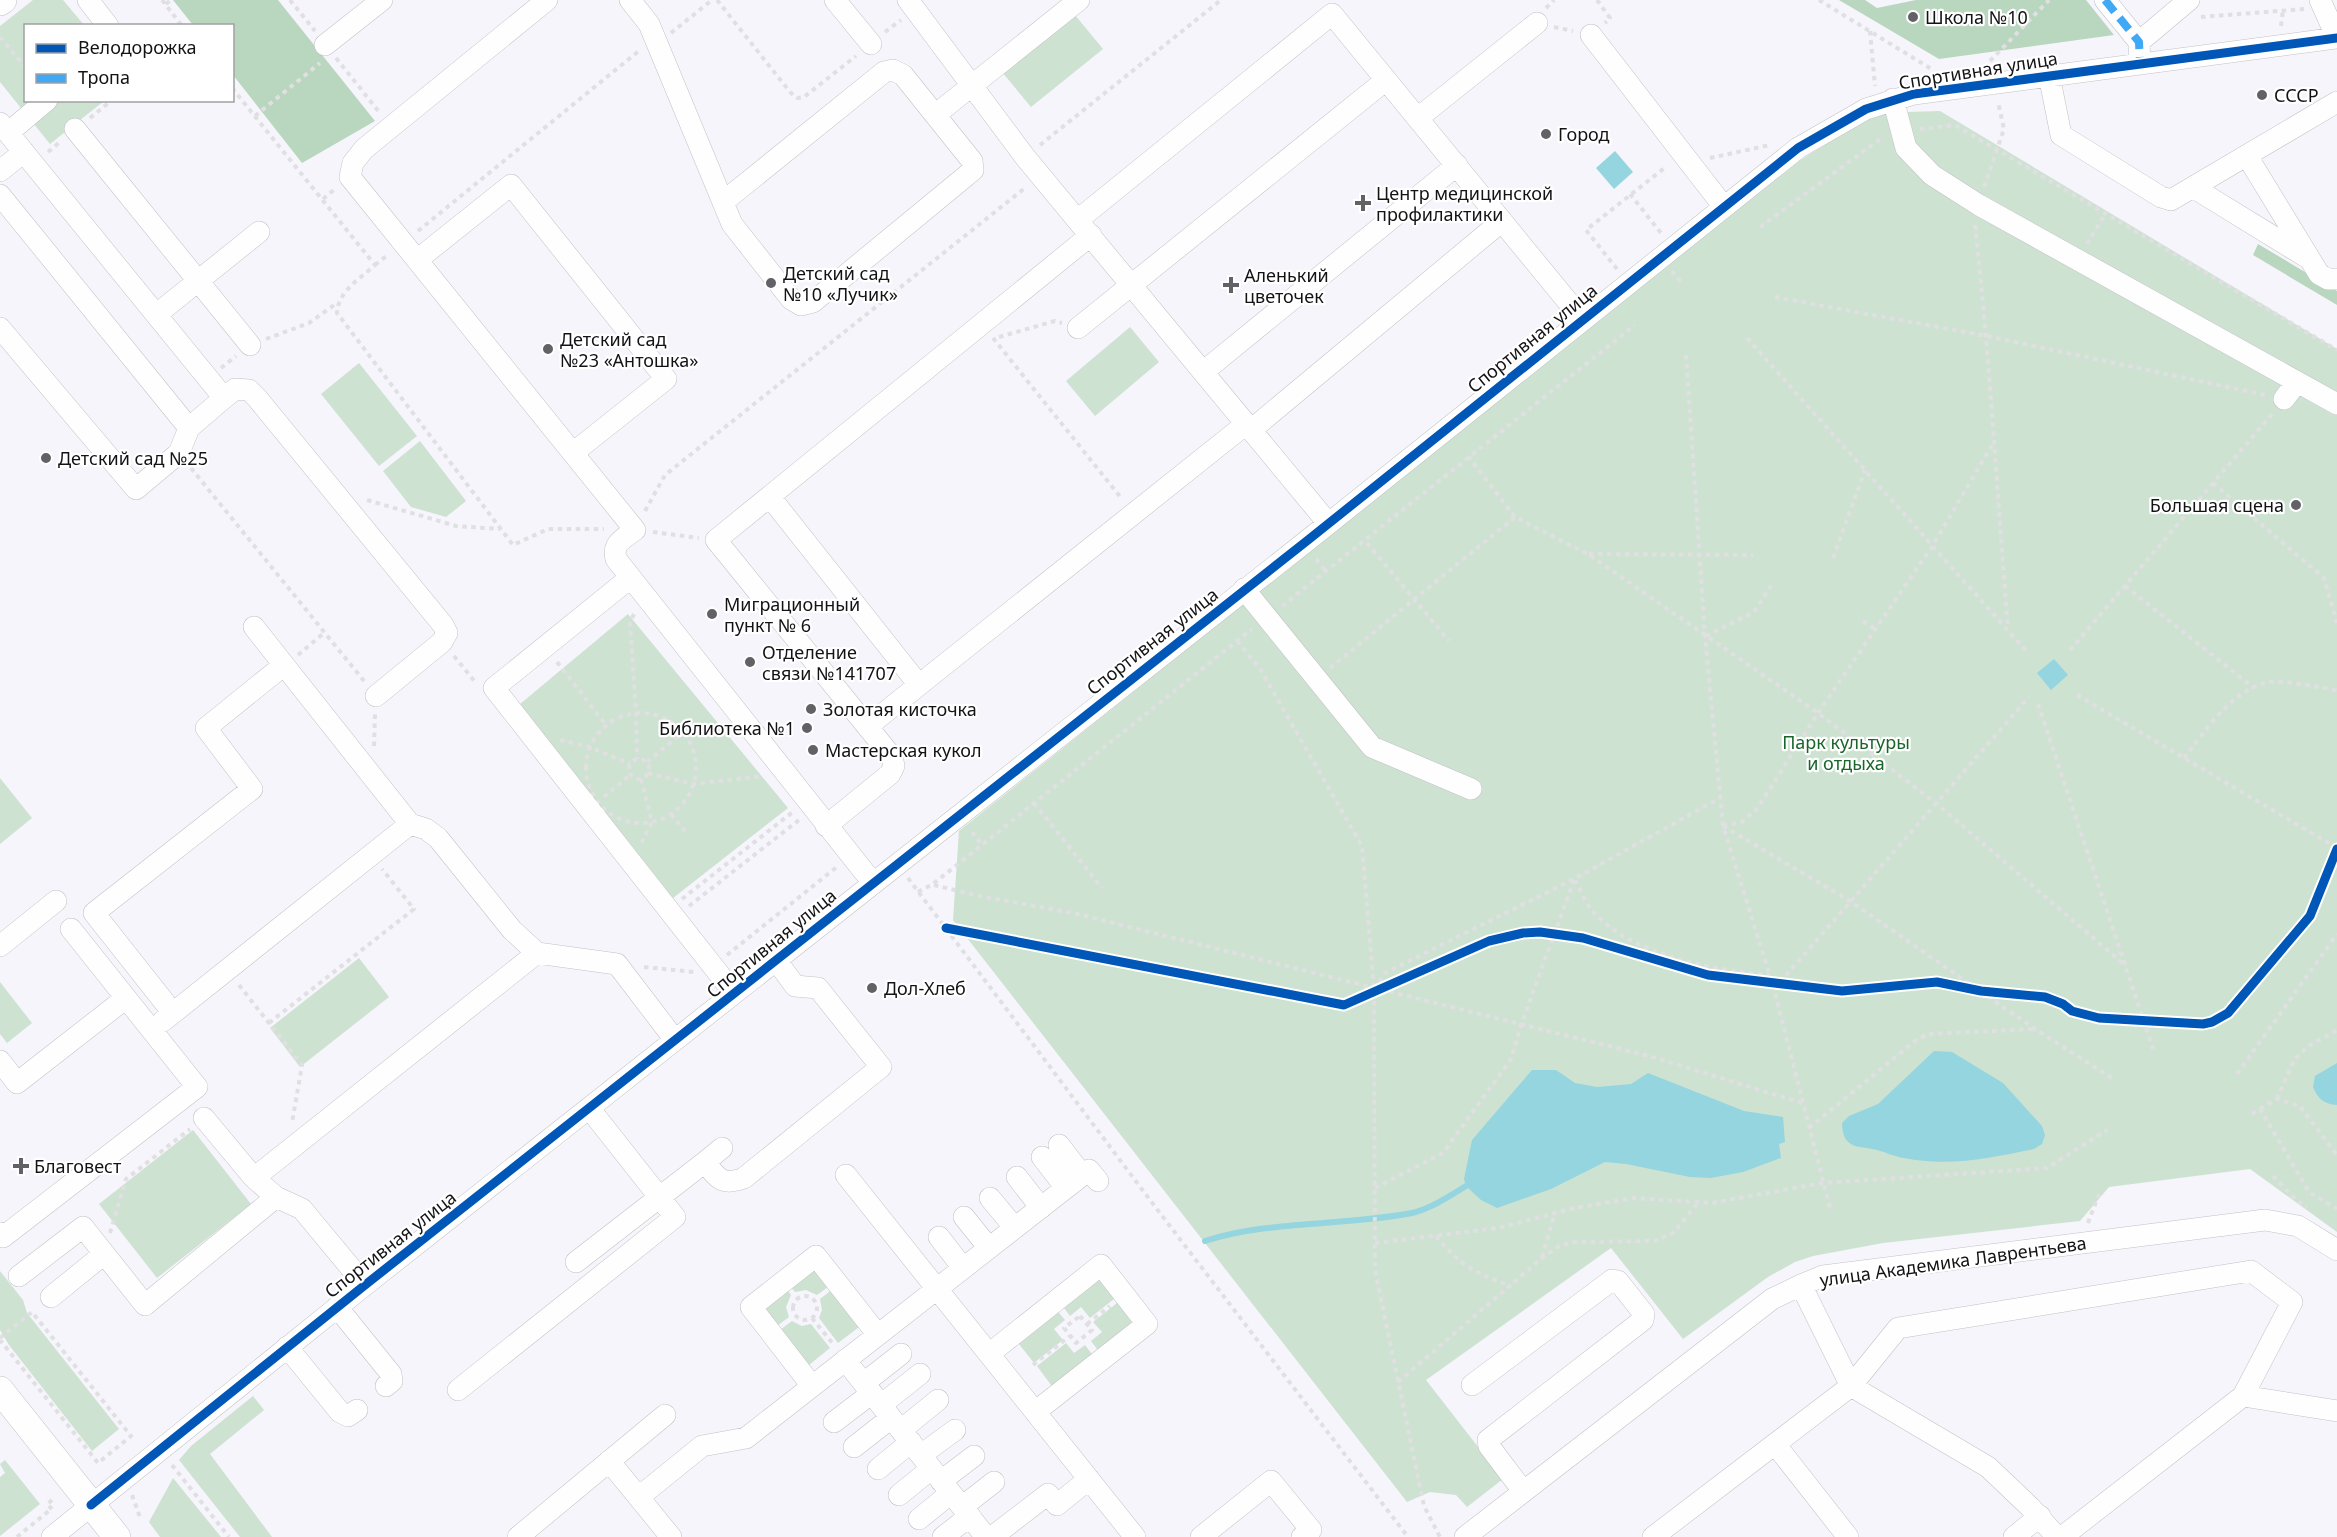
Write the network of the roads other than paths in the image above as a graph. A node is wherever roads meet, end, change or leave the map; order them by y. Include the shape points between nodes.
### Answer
1 (88, 0) edge
2 (382, 0) edge
3 (547, 0) edge
4 (630, 0) edge
5 (835, 0) edge
6 (1079, 0) edge
7 (2105, 0) edge
8 (911, 4) edge
9 (2322, 4) edge
10 (1333, 7) edge
11 (2194, 9) edge
12 (1537, 23) dead end
13 (106, 24) edge
14 (1591, 35) dead end
15 (2337, 38) edge
16 (2139, 42) junction
17 (870, 44) road end
18 (329, 49) road end
19 (2140, 64) junction
20 (2049, 75) junction
21 (1386, 80) junction
22 (971, 87) junction
23 (1893, 99) junction
24 (44, 102) edge
25 (2337, 102) edge
26 (935, 115) junction
27 (1418, 118) junction
28 (4, 128) edge
29 (75, 129) dead end
30 (24, 152) junction
31 (2247, 156) junction
32 (1456, 165) junction
33 (0, 171) edge
34 (2194, 188) junction
35 (0, 195) edge
36 (723, 201) junction
37 (1724, 207) junction
38 (1502, 221) junction
39 (1085, 227) junction
40 (259, 232) dead end
41 (417, 260) junction
42 (2311, 260) junction
43 (2337, 279) edge
44 (197, 281) junction
45 (1132, 285) junction
46 (157, 314) junction
47 (1582, 319) junction
48 (0, 328) edge
49 (1078, 328) road end
50 (250, 345) road end
51 (1203, 372) junction
52 (224, 398) junction
53 (2337, 404) edge
54 (1249, 427) junction
55 (189, 428) junction
56 (573, 453) junction
57 (770, 497) junction
58 (1328, 523) junction
59 (637, 586) junction
60 (1244, 590) junction
61 (254, 627) dead end
62 (284, 665) junction
63 (919, 685) junction
64 (376, 696) road end
65 (867, 726) junction
66 (1471, 789) dead end
67 (410, 824) junction
68 (826, 826) junction
69 (873, 883) junction
70 (56, 901) dead end
71 (71, 929) dead end
72 (0, 946) edge
73 (537, 953) junction
74 (776, 960) junction
75 (734, 993) junction
76 (126, 998) junction
77 (173, 1013) junction
78 (152, 1030) junction
79 (675, 1040) junction
80 (0, 1061) edge
81 (589, 1108) junction
82 (204, 1118) road end
83 (722, 1148) dead end
84 (1050, 1151) dead end
85 (705, 1162) junction
86 (846, 1175) dead end
87 (1017, 1177) dead end
88 (254, 1178) junction
89 (872, 1178) dead end
90 (276, 1197) junction
91 (660, 1197) junction
92 (863, 1197) junction
93 (990, 1198) dead end
94 (1041, 1208) junction
95 (964, 1217) dead end
96 (1015, 1228) junction
97 (0, 1233) edge
98 (939, 1238) dead end
99 (988, 1248) junction
100 (2337, 1250) edge
101 (104, 1254) junction
102 (576, 1262) dead end
103 (963, 1268) junction
104 (19, 1276) dead end
105 (1801, 1284) junction
106 (365, 1285) junction
107 (937, 1289) junction
108 (51, 1297) dead end
109 (337, 1307) junction
110 (878, 1335) junction
111 (287, 1347) junction
112 (901, 1354) dead end
113 (989, 1354) junction
114 (845, 1360) junction
115 (920, 1374) dead end
116 (1472, 1385) dead end
117 (386, 1386) dead end
118 (812, 1386) junction
119 (1851, 1386) junction
120 (0, 1390) edge
121 (458, 1390) dead end
122 (2243, 1396) junction
123 (938, 1400) dead end
124 (357, 1410) dead end
125 (2337, 1411) edge
126 (1035, 1412) junction
127 (664, 1415) dead end
128 (834, 1422) dead end
129 (955, 1430) dead end
130 (1775, 1444) junction
131 (854, 1447) dead end
132 (916, 1449) junction
133 (974, 1456) dead end
134 (609, 1461) junction
135 (878, 1469) dead end
136 (1089, 1479) junction
137 (994, 1482) dead end
138 (1523, 1491) junction
139 (900, 1495) dead end
140 (639, 1497) junction
141 (91, 1504) junction
142 (2040, 1516) junction
143 (919, 1519) dead end
144 (1667, 1533) edge
145 (52, 1537) edge
146 (117, 1537) edge
147 (518, 1537) edge
148 (671, 1537) edge
149 (943, 1537) edge
150 (986, 1537) edge
151 (992, 1537) edge
152 (1135, 1537) edge
153 (1201, 1537) edge
154 (1302, 1537) edge
155 (1465, 1537) edge
156 (1848, 1537) edge
157 (2014, 1537) edge
158 (2057, 1537) edge
159 (2062, 1537) edge

1 - 13 street
2 - 18 street
3 - 41 street via 390,126 353,163 350,177
4 - 36 street via 649,24
5 - 17 street
6 - 22 street
7 - 16 street
8 - 22 street
9 - 15 street
10 - 21 street
10 - 39 street
11 - 16 street
12 - 27 street
14 - 37 street
15 - 19 street, Спортивная улица
16 - 19 street
19 - 20 street, Спортивная улица
20 - 23 street, Спортивная улица
20 - 34 street via 2058,126 2067,140 2161,197 2171,200
21 - 27 street
21 - 45 street
22 - 26 street
22 - 39 street
23 - 37 street, Спортивная улица via 1866,109 1798,148
23 - 53 street via 1906,148 1932,175 2290,390
24 - 28 street
25 - 31 street
26 - 36 street via 903,75 893,70 884,72
26 - 36 street via 972,161 973,170 813,302 801,305 791,299 732,224
27 - 32 street
28 - 30 street
29 - 44 street
30 - 33 street
30 - 46 street
31 - 34 street
31 - 42 street
32 - 38 street
32 - 51 street
34 - 42 street
35 - 55 street
37 - 47 street, Спортивная улица
38 - 47 street
38 - 54 street
39 - 45 street
39 - 57 street via 987,331
40 - 44 street
41 - 56 street
41 - 56 street via 511,185 666,379
42 - 43 street via 2319,274
44 - 46 street
44 - 50 street
45 - 49 street
45 - 51 street
46 - 52 street
47 - 58 street, Спортивная улица
48 - 55 street via 136,489 179,453
51 - 54 street
52 - 55 street
52 - 64 street via 235,389 249,390 257,398 447,633 442,642
54 - 58 street
54 - 63 street via 1134,513
56 - 59 street via 635,530 614,550 616,560
57 - 63 street
57 - 65 street via 716,540
58 - 60 street, Спортивная улица
59 - 68 street
59 - 75 street via 545,647 494,688
60 - 66 street via 1372,747
60 - 69 street, Спортивная улица
61 - 62 street
62 - 67 street
62 - 77 street via 206,728 252,789 94,913
63 - 65 street
65 - 68 street via 892,757 894,766 890,774
67 - 73 street via 438,838 512,930
67 - 77 street
68 - 69 street
69 - 74 street, Спортивная улица
70 - 72 street
71 - 76 street
73 - 79 street via 617,964
73 - 88 street
74 - 75 street, Спортивная улица
74 - 85 street via 795,986 818,988 881,1067 744,1178 731,1183 718,1179
75 - 79 street, Спортивная улица
76 - 78 street
76 - 80 street via 17,1083
77 - 78 street
78 - 97 street via 197,1087 3,1237
79 - 81 street, Спортивная улица
81 - 91 street
81 - 106 street, Спортивная улица
82 - 88 street
83 - 85 street
84 - 94 street via 1082,1181
85 - 91 street
86 - 92 street
87 - 94 street
88 - 90 street
89 - 92 street
90 - 101 street via 145,1305
90 - 106 street via 302,1209
91 - 102 street
91 - 121 street via 675,1217
92 - 107 street
93 - 96 street
94 - 96 street
95 - 99 street
96 - 99 street
98 - 103 street
99 - 103 street
100 - 105 street, улица Академика Лаврентьева via 2298,1226 2265,1220 1862,1270
101 - 104 street via 83,1227
101 - 108 street
103 - 107 street
105 - 119 street
105 - 138 street, улица Академика Лаврентьева via 1772,1299
106 - 109 street, Спортивная улица
107 - 110 street
107 - 113 street
109 - 111 street, Спортивная улица
109 - 117 street via 391,1374 392,1381
110 - 114 street
110 - 118 street via 816,1256 751,1306
111 - 124 street via 340,1412 348,1416
111 - 141 street, Спортивная улица
112 - 132 street
113 - 126 street
113 - 126 street via 1101,1265 1147,1324
114 - 118 street
114 - 132 street
115 - 132 street
116 - 138 street via 1612,1280 1618,1281 1644,1314 1643,1320 1488,1440
118 - 140 street via 746,1438 702,1446
119 - 122 street via 1898,1328 2251,1271 2292,1302
119 - 130 street
119 - 142 street via 1988,1467
120 - 141 main road
122 - 125 street
122 - 159 street
123 - 132 street
126 - 136 street
127 - 134 street
128 - 132 street
129 - 132 street
130 - 144 street
130 - 156 street
131 - 132 street
132 - 133 street
132 - 135 street
132 - 137 street
132 - 139 street
132 - 143 street
132 - 149 street
132 - 150 street
134 - 140 street
134 - 147 street
136 - 151 street via 1057,1505 1048,1494
136 - 152 street
138 - 155 street, улица Академика Лаврентьева
140 - 148 street
141 - 145 street, Спортивная улица
141 - 146 main road
142 - 157 street
142 - 158 street
153 - 154 street via 1271,1480 1311,1530

